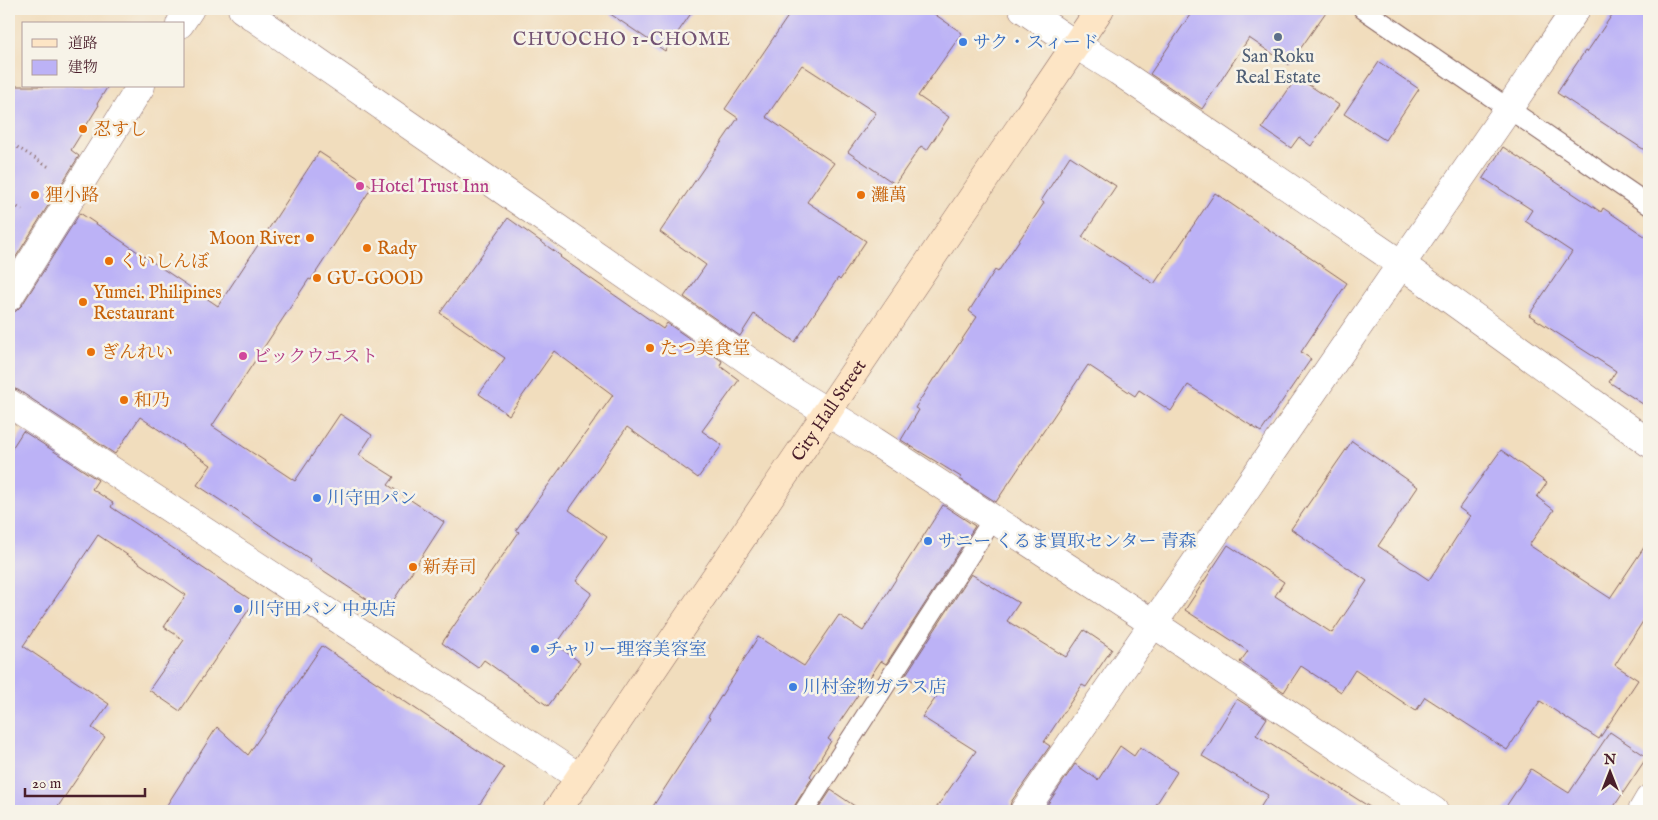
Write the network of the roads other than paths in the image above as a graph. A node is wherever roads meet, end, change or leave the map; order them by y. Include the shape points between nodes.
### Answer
1 (190, 9) edge
2 (242, 9) edge
3 (1023, 9) edge
4 (1100, 9) edge
5 (1363, 9) edge
6 (1576, 9) edge
7 (181, 22) edge
8 (1076, 45) junction
9 (140, 88) edge
10 (1510, 108) junction
11 (1649, 205) edge
12 (1402, 264) junction
13 (9, 297) edge
14 (9, 403) edge
15 (828, 412) junction
16 (1649, 443) edge
17 (993, 519) junction
18 (1154, 624) junction
19 (579, 777) junction
20 (1649, 799) edge
21 (557, 811) edge
22 (804, 811) edge
23 (1024, 811) edge
24 (1434, 811) edge
25 (1642, 811) edge

1 - 7 street
2 - 15 street via 785,386
3 - 8 street
4 - 8 street, City Hall Street
5 - 10 lane
6 - 10 street
8 - 12 street via 1118,70
8 - 15 street, City Hall Street
9 - 13 street
10 - 11 lane
10 - 12 street
12 - 16 street
12 - 18 street
14 - 19 street
15 - 17 street
15 - 19 street, City Hall Street
17 - 18 street
17 - 22 lane
18 - 23 street
18 - 24 street
19 - 21 street, City Hall Street
20 - 25 street

